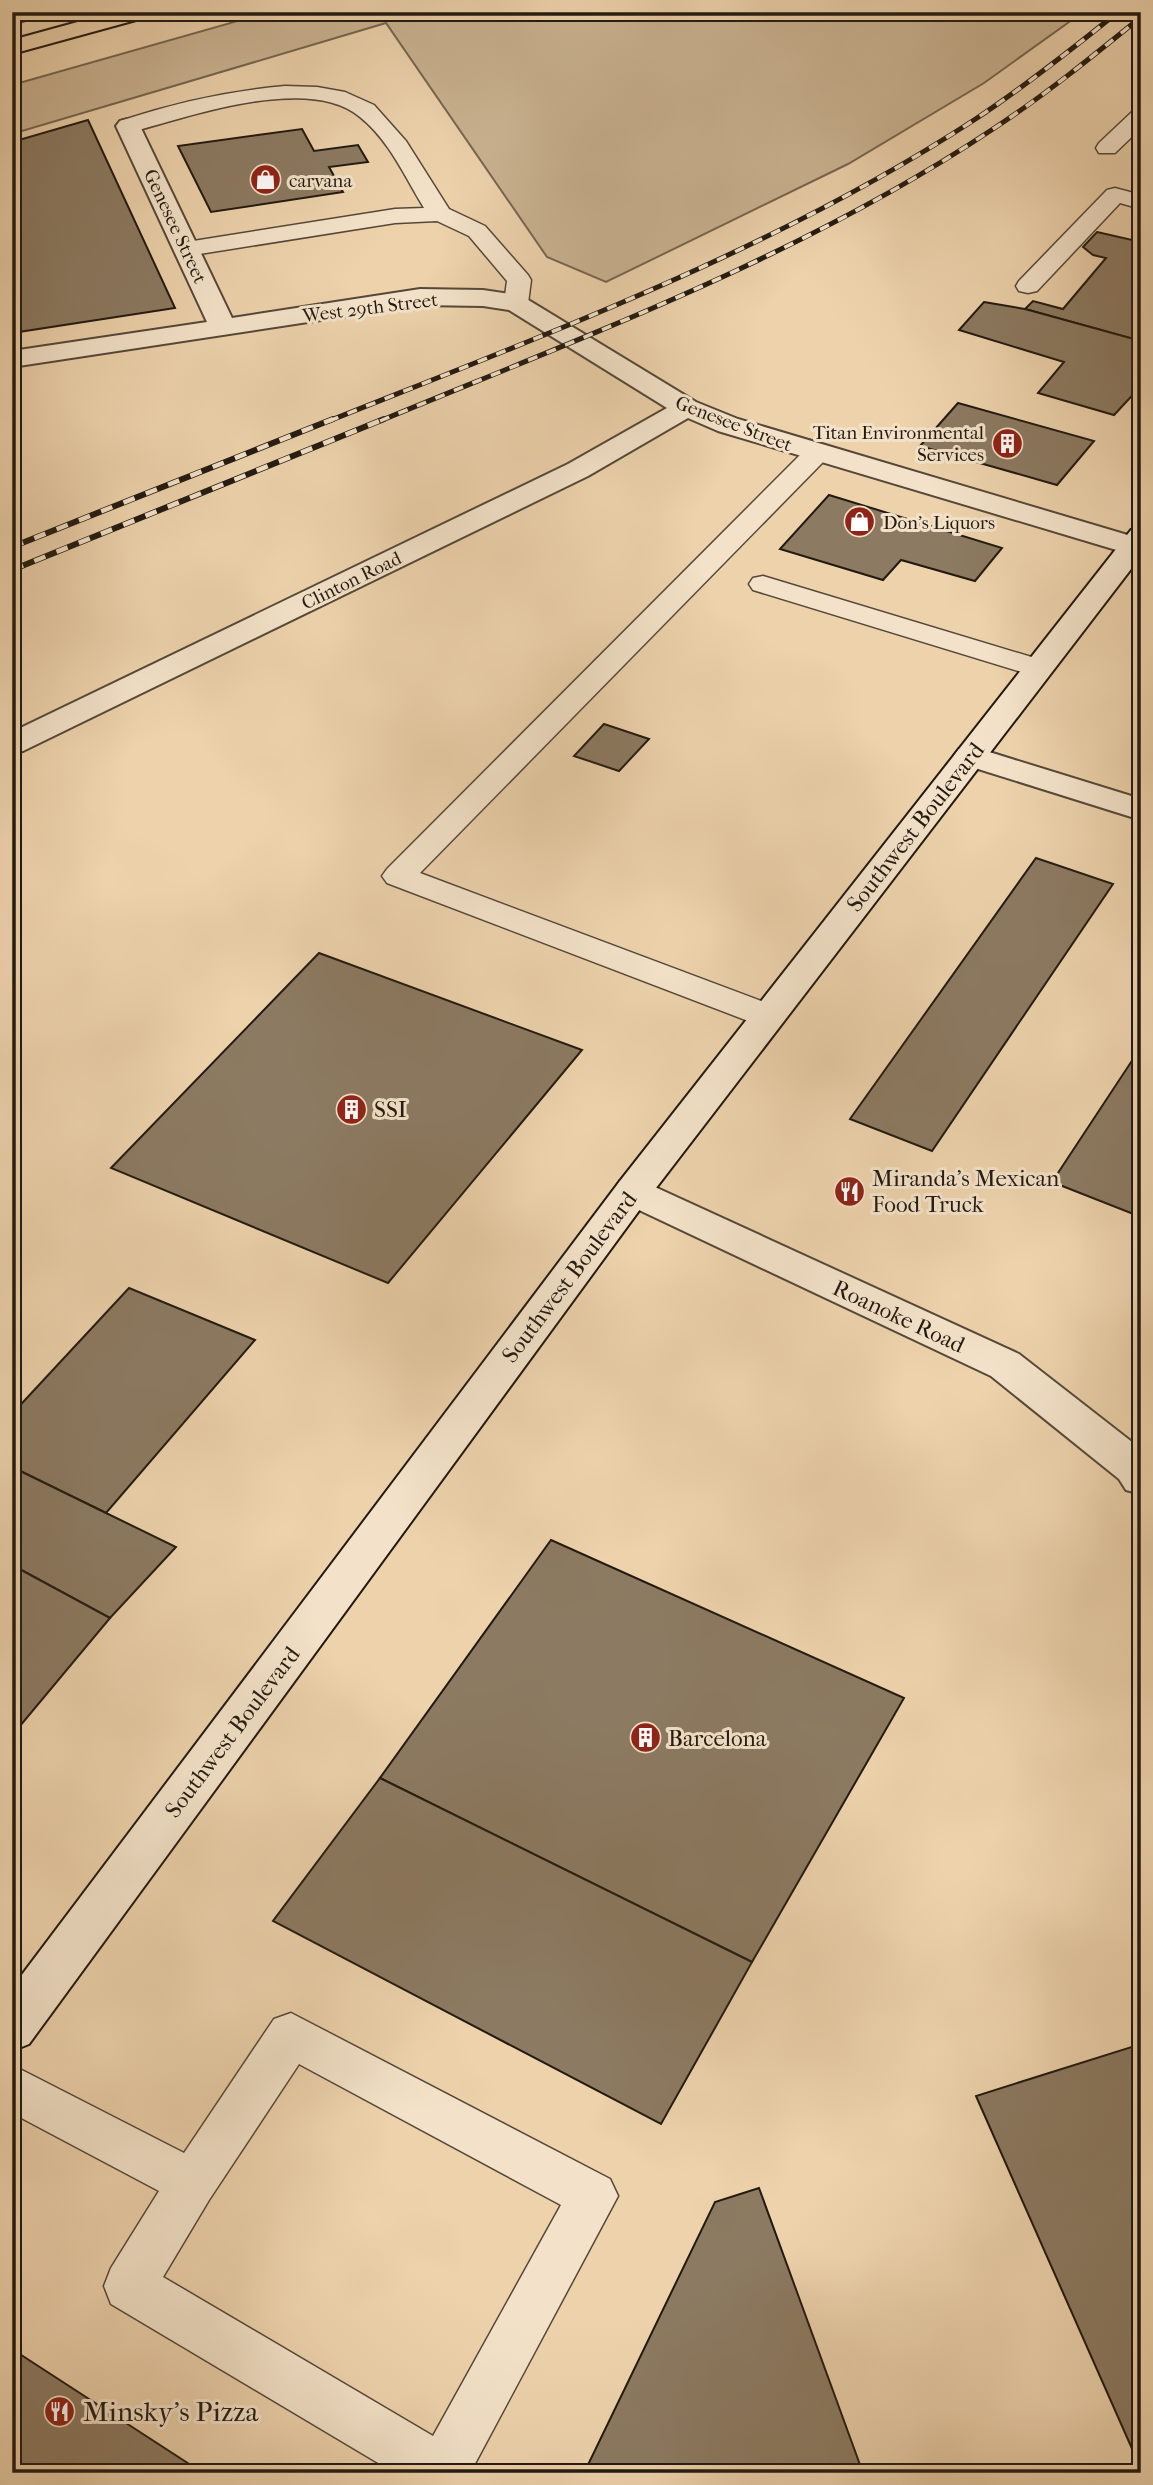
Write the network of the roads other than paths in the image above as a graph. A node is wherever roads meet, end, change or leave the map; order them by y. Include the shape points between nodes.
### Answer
1 (31, 12) edge
2 (139, 12) edge
3 (12, 17) edge
4 (12, 47) edge
5 (1141, 116) edge
6 (128, 125) joint
7 (1107, 148) dead end
8 (1141, 201) edge
9 (440, 214) junction
10 (187, 249) junction
11 (1027, 286) dead end
12 (516, 303) junction
13 (223, 327) junction
14 (12, 359) edge
15 (686, 408) junction
16 (817, 453) junction
17 (1137, 541) edge
18 (763, 584) dead end
19 (1038, 668) junction
20 (12, 744) edge
21 (970, 756) junction
22 (1141, 810) edge
23 (768, 1016) junction
24 (633, 1191) junction
25 (1141, 1478) edge
26 (12, 2028) edge
27 (12, 2088) edge
28 (192, 2183) junction

1 - 3 highway
2 - 4 highway
5 - 7 lane
6 - 9 lane via 160,113 287,93 348,98 366,110 399,149
6 - 10 street, Genesee Street
8 - 11 lane via 1115,195
9 - 10 lane via 396,216
9 - 12 lane via 477,231 495,249 519,280
10 - 13 street, Genesee Street
12 - 13 street, West 29th Street via 420,297
12 - 15 street, Genesee Street
13 - 14 street, West 29th Street
15 - 16 street, Genesee Street
15 - 20 street, Clinton Road via 578,470
16 - 17 street, Genesee Street
16 - 23 lane via 398,876
17 - 19 street, Southwest Boulevard
18 - 19 lane
19 - 21 street, Southwest Boulevard
21 - 22 street
21 - 23 street, Southwest Boulevard
23 - 24 street, Southwest Boulevard
24 - 25 street, Roanoke Road via 1004,1365 1134,1467
24 - 26 street, Southwest Boulevard
27 - 28 lane
28 - 28 lane via 129,2286 442,2471 593,2196 291,2035

